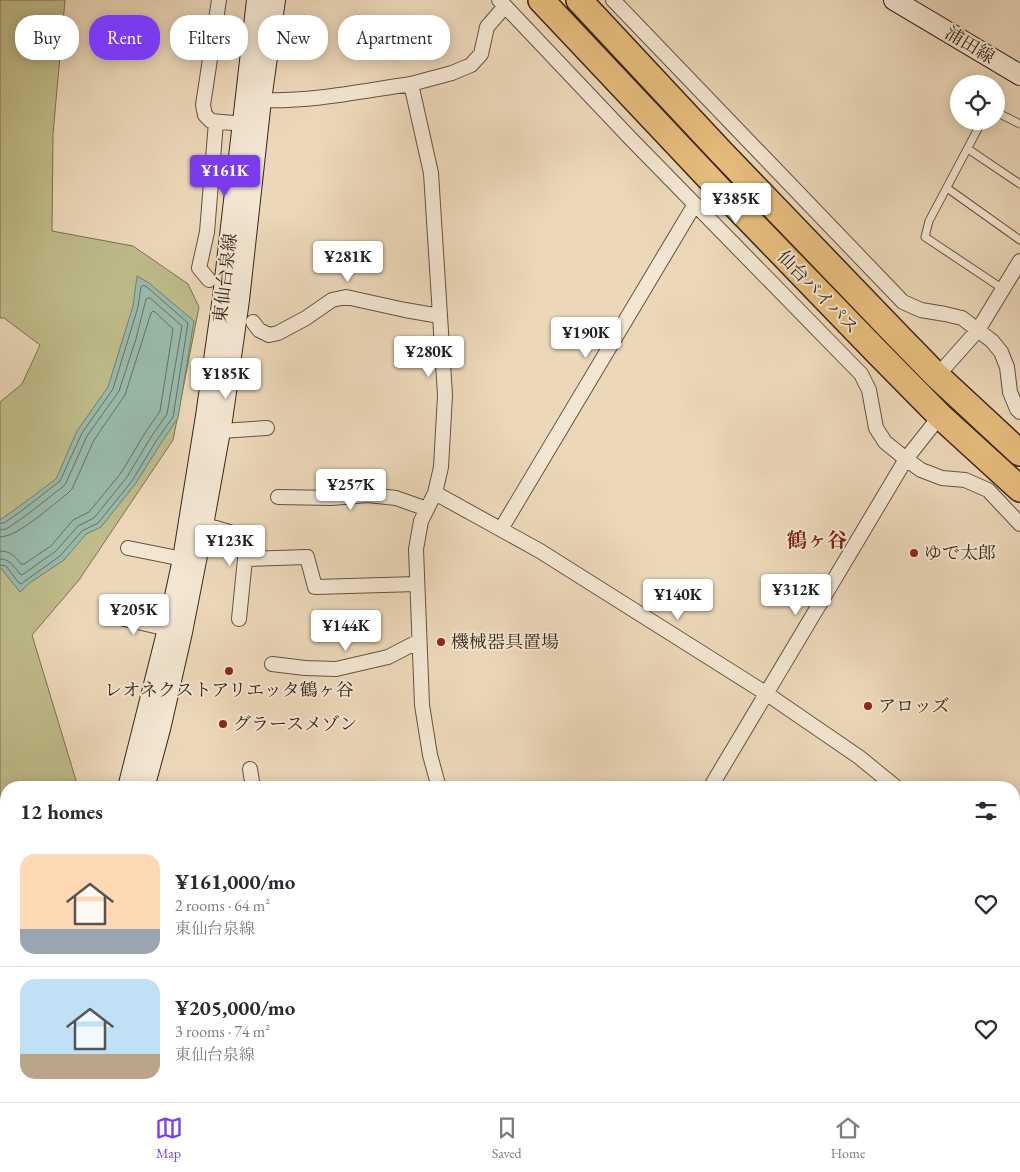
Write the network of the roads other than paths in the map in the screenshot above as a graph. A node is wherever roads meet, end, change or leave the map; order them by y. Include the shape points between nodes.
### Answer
1 (219, 0) edge
2 (257, 0) edge
3 (275, 0) edge
4 (541, 0) edge
5 (580, 0) edge
6 (612, 0) edge
7 (894, 0) edge
8 (502, 3) edge
9 (1020, 75) edge
10 (411, 84) junction
11 (261, 100) junction
12 (1005, 116) edge
13 (216, 122) junction
14 (244, 124) junction
15 (1020, 124) edge
16 (978, 130) edge
17 (968, 149) junction
18 (1020, 184) edge
19 (947, 188) junction
20 (695, 204) junction
21 (1020, 240) edge
22 (1020, 261) edge
23 (208, 280) dead end
24 (1003, 289) junction
25 (440, 316) junction
26 (253, 322) dead end
27 (978, 330) junction
28 (937, 376) junction
29 (1020, 412) edge
30 (940, 416) junction
31 (267, 428) dead end
32 (220, 431) junction
33 (1020, 453) edge
34 (906, 459) junction
35 (1020, 489) edge
36 (435, 492) junction
37 (278, 497) dead end
38 (427, 509) junction
39 (1020, 524) edge
40 (203, 525) junction
41 (502, 529) junction
42 (128, 548) dead end
43 (183, 559) junction
44 (245, 559) junction
45 (417, 584) junction
46 (107, 615) dead end
47 (239, 619) dead end
48 (168, 629) junction
49 (419, 641) junction
50 (272, 664) dead end
51 (767, 694) junction
52 (250, 768) dead end
53 (130, 781) edge
54 (146, 781) edge
55 (252, 781) edge
56 (437, 781) edge
57 (714, 781) edge
58 (888, 781) edge

1 - 13 street via 203,105 205,115 211,122
2 - 14 street, 東仙台泉線
3 - 11 street
4 - 30 highway, 仙台バイパス
5 - 28 highway, 仙台バイパス
6 - 27 street via 904,302 921,310 962,318
7 - 9 street, 浦田線
8 - 10 street via 488,27 481,54 471,64 452,73
8 - 20 street
10 - 11 street via 316,98
10 - 25 street via 431,173
11 - 32 street via 239,300
12 - 15 lane
13 - 14 street
13 - 23 street via 208,232 199,268
14 - 43 street, 東仙台泉線 via 223,297
16 - 17 lane
17 - 18 lane
17 - 19 lane
19 - 21 lane
19 - 24 lane via 929,221 925,237
20 - 34 street via 861,374 869,390 876,428 885,442
20 - 41 street
22 - 24 street
24 - 27 street
25 - 26 street via 346,297 332,300 278,333 269,335
25 - 36 street via 445,395
27 - 28 street
27 - 29 street via 1001,352 1007,367 1010,392
28 - 33 highway, 仙台バイパス
30 - 34 street
30 - 35 highway, 仙台バイパス
31 - 32 street
32 - 40 street
34 - 39 street via 920,470 942,478 965,480 988,490
34 - 51 street
36 - 38 street
36 - 41 street
37 - 38 street via 368,495 396,498
38 - 45 street via 421,521 416,549
40 - 44 street via 245,537
40 - 54 street via 182,632
41 - 51 street
42 - 43 street
43 - 48 street, 東仙台泉線
44 - 45 street via 307,557 315,587
44 - 47 street
45 - 49 street
46 - 48 street
48 - 53 street, 東仙台泉線
49 - 50 street via 388,657 336,669
49 - 56 street via 422,705
51 - 57 street
51 - 58 street
52 - 55 street

